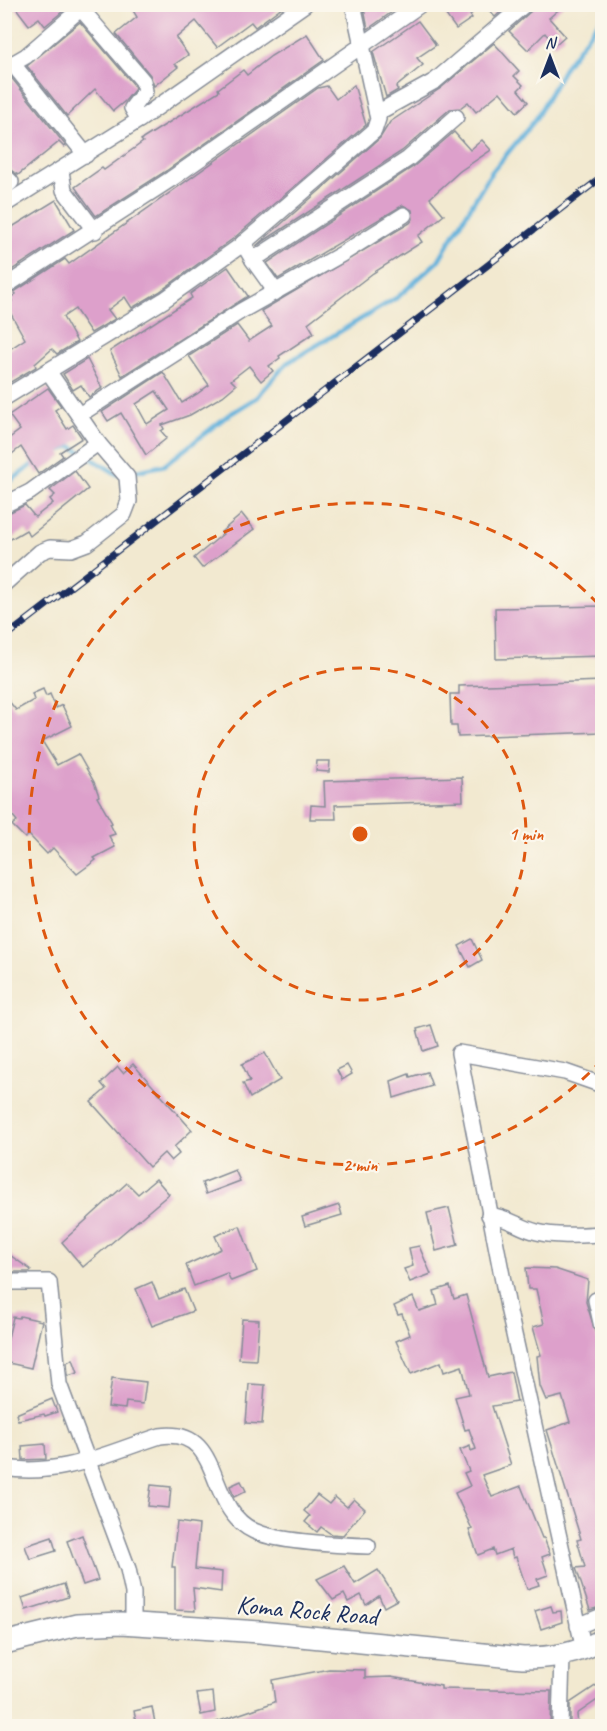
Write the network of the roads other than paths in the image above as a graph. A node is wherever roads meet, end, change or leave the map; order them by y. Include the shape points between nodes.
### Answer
1 (305, 4) edge
2 (353, 4) edge
3 (421, 4) edge
4 (525, 4) edge
5 (81, 6) edge
6 (362, 46) junction
7 (8, 66) edge
8 (376, 113) junction
9 (456, 117) dead end
10 (139, 120) junction
11 (86, 155) junction
12 (61, 171) junction
13 (4, 175) edge
14 (4, 188) edge
15 (4, 205) edge
16 (404, 215) dead end
17 (94, 231) junction
18 (243, 243) junction
19 (253, 260) junction
20 (4, 286) edge
21 (276, 292) junction
22 (48, 371) junction
23 (4, 398) edge
24 (79, 415) junction
25 (98, 443) junction
26 (4, 505) edge
27 (4, 584) edge
28 (603, 1085) edge
29 (489, 1215) junction
30 (603, 1234) edge
31 (4, 1282) edge
32 (596, 1300) dead end
33 (603, 1327) edge
34 (87, 1461) junction
35 (4, 1468) edge
36 (368, 1546) dead end
37 (603, 1616) edge
38 (133, 1623) junction
39 (578, 1626) junction
40 (4, 1643) edge
41 (593, 1645) edge
42 (562, 1656) junction
43 (560, 1726) edge

1 - 10 street
2 - 6 street
3 - 6 street
4 - 8 street via 435,81
5 - 7 street via 26,56
5 - 10 street via 143,81 145,91 132,108
6 - 8 street
6 - 17 street
7 - 11 street
8 - 18 street via 374,131
9 - 19 street via 408,159
10 - 11 street
11 - 12 street
12 - 15 street
12 - 17 street via 64,190
13 - 14 street via 11,183
16 - 21 street
17 - 20 street
18 - 19 street
18 - 22 street via 164,300
19 - 21 street
21 - 24 street
22 - 23 street
22 - 24 street
24 - 25 street
25 - 26 street via 30,492
25 - 27 street via 127,477 130,489 124,514 87,543 40,552
28 - 29 street via 565,1072 459,1053
29 - 30 street via 507,1217 535,1232
29 - 39 street
31 - 34 street via 49,1282 59,1384
32 - 33 street
34 - 35 street via 61,1469
34 - 36 street via 160,1436 190,1437 201,1447 221,1494 240,1520 254,1531
34 - 38 street via 128,1569
37 - 39 street
38 - 40 main road, Koma Rock Road via 76,1625
38 - 42 main road, Koma Rock Road via 523,1658
39 - 41 street
41 - 42 main road, Koma Rock Road
42 - 43 street

